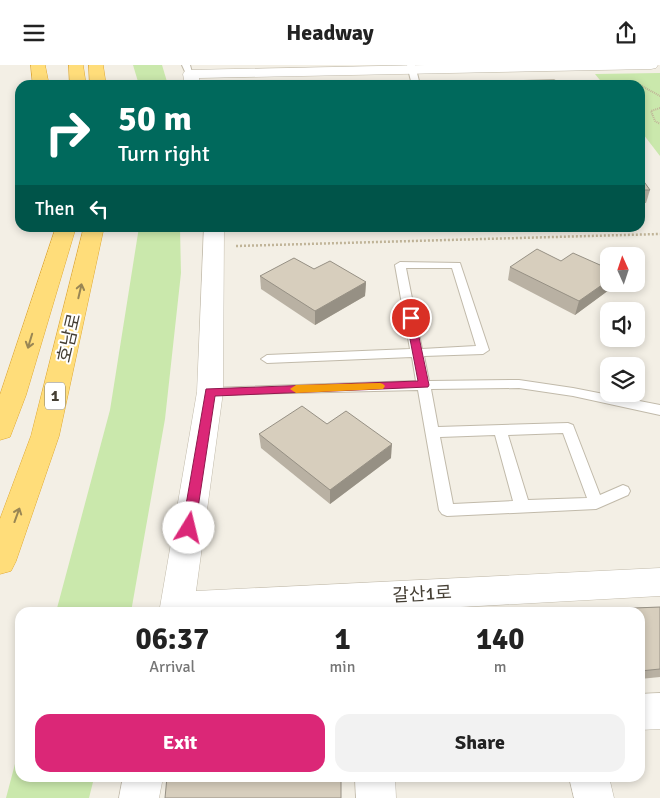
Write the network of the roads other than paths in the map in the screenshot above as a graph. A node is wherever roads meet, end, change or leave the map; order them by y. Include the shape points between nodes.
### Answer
1 (38, 65) edge
2 (76, 65) edge
3 (96, 65) edge
4 (651, 65) edge
5 (411, 67) edge
6 (190, 75) edge
7 (40, 80) edge
8 (78, 80) edge
9 (98, 80) edge
10 (415, 80) edge
11 (64, 232) edge
12 (93, 232) edge
13 (222, 237) edge
14 (417, 353) junction
15 (267, 359) dead end
16 (424, 385) junction
17 (210, 392) junction
18 (660, 410) edge
19 (0, 430) edge
20 (500, 430) junction
21 (432, 432) junction
22 (622, 491) dead end
23 (596, 503) junction
24 (522, 506) junction
25 (0, 561) edge
26 (660, 582) edge
27 (176, 607) edge
28 (228, 607) edge
29 (660, 711) edge
30 (645, 712) edge
31 (142, 782) edge
32 (375, 782) edge
33 (590, 782) edge
34 (139, 798) edge
35 (376, 798) edge
36 (594, 798) edge

1 - 7 highway
2 - 8 highway
3 - 9 highway
4 - 5 street
5 - 6 street
5 - 10 lane
11 -> 19 highway, 호남로
25 -> 12 highway, 호남로 / 1 via 45,436
13 - 17 street, 갈산1로
14 - 14 lane via 482,350 456,265 400,265
14 - 15 lane
14 - 16 lane
16 - 17 lane
16 - 18 lane via 519,384
16 - 21 lane
17 - 27 street, 갈산1로
20 - 21 lane
20 - 23 lane via 568,428
20 - 24 lane
21 - 24 lane via 447,510
22 - 23 lane
23 - 24 lane
26 - 28 street, 갈산1로
29 - 30 street
31 - 34 street
32 - 35 street
33 - 36 street

